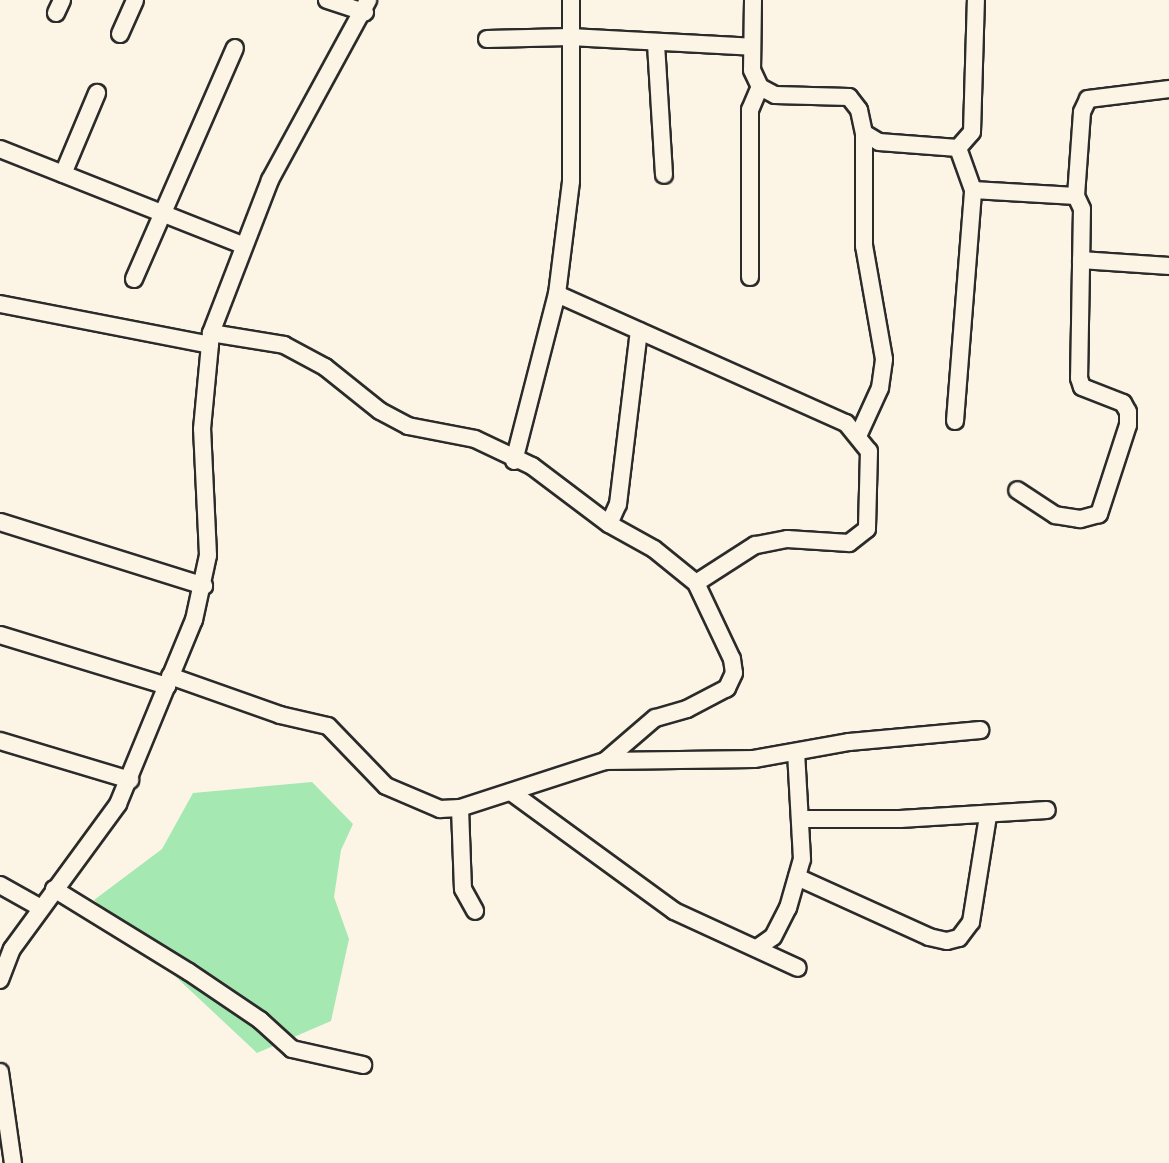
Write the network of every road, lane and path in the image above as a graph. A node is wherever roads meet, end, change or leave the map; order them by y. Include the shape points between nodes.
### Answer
1 (135, 0) edge
2 (327, 0) edge
3 (571, 0) edge
4 (753, 0) edge
5 (976, 0) edge
6 (366, 6) edge
7 (121, 34) dead end
8 (570, 37) junction
9 (487, 39) dead end
10 (656, 44) junction
11 (752, 47) junction
12 (235, 48) dead end
13 (760, 87) junction
14 (1169, 89) edge
15 (97, 93) dead end
16 (864, 133) junction
17 (958, 148) junction
18 (0, 149) edge
19 (63, 174) junction
20 (664, 175) dead end
21 (973, 190) junction
22 (1076, 196) junction
23 (160, 212) junction
24 (243, 245) junction
25 (1081, 260) junction
26 (1169, 266) edge
27 (750, 277) dead end
28 (134, 279) dead end
29 (557, 294) junction
30 (0, 304) edge
31 (639, 331) junction
32 (210, 339) junction
33 (955, 421) dead end
34 (859, 434) junction
35 (514, 461) junction
36 (1017, 490) dead end
37 (0, 522) edge
38 (609, 524) junction
39 (696, 583) junction
40 (204, 586) junction
41 (0, 635) edge
42 (168, 681) junction
43 (980, 730) dead end
44 (0, 741) edge
45 (796, 752) junction
46 (605, 761) junction
47 (130, 780) junction
48 (511, 792) junction
49 (460, 808) junction
50 (1047, 810) dead end
51 (988, 816) junction
52 (801, 819) junction
53 (797, 877) junction
54 (0, 885) edge
55 (54, 889) junction
56 (41, 908) junction
57 (475, 911) dead end
58 (757, 948) junction
59 (798, 968) dead end
60 (0, 980) edge
61 (363, 1065) dead end
62 (0, 1072) edge
63 (13, 1163) edge

1 - 7 street
2 - 6 street
3 - 8 street
4 - 11 street
5 - 17 street via 972,132
6 - 24 street via 270,180
8 - 9 street
8 - 10 street
8 - 29 street via 571,181
10 - 11 street
10 - 20 street
11 - 13 street via 752,69
12 - 23 street
13 - 16 street via 775,95 849,97 859,110
13 - 27 street via 750,110
14 - 22 street via 1088,99 1082,112
15 - 19 street
16 - 17 street via 878,142
16 - 34 street via 864,246 884,359 880,388
17 - 21 street
18 - 19 street
19 - 23 street
21 - 22 street
21 - 33 street
22 - 25 street via 1082,209
23 - 24 street
23 - 28 street
24 - 32 street
25 - 26 street
25 - 36 street via 1079,378 1082,387 1123,403 1128,425 1099,514 1093,519 1055,514
29 - 31 street
29 - 35 street
30 - 32 street
31 - 34 street via 846,423
31 - 38 street via 618,504
32 - 35 street via 284,345 408,426 475,439
32 - 40 street via 202,429 208,555
34 - 39 street via 869,451 867,529 849,543 787,539 755,545
35 - 38 street via 533,466
37 - 40 street
38 - 39 street via 654,548
39 - 46 street via 732,659 734,673 727,688 687,709 655,718
40 - 42 street
41 - 42 street
42 - 47 street
42 - 49 street via 328,726 386,786 440,809
43 - 45 street
44 - 47 street
45 - 46 street via 754,759
45 - 52 street
46 - 48 street
47 - 55 street via 101,833
48 - 49 street
48 - 58 street via 674,911
49 - 57 street via 463,889
50 - 51 street
51 - 52 street
51 - 53 street via 971,922 959,938 929,937
52 - 53 street via 802,859
53 - 58 street via 773,937
54 - 56 street
55 - 56 street
55 - 61 street via 189,972 260,1020 292,1049
56 - 60 street via 12,949
58 - 59 street
62 - 63 street

